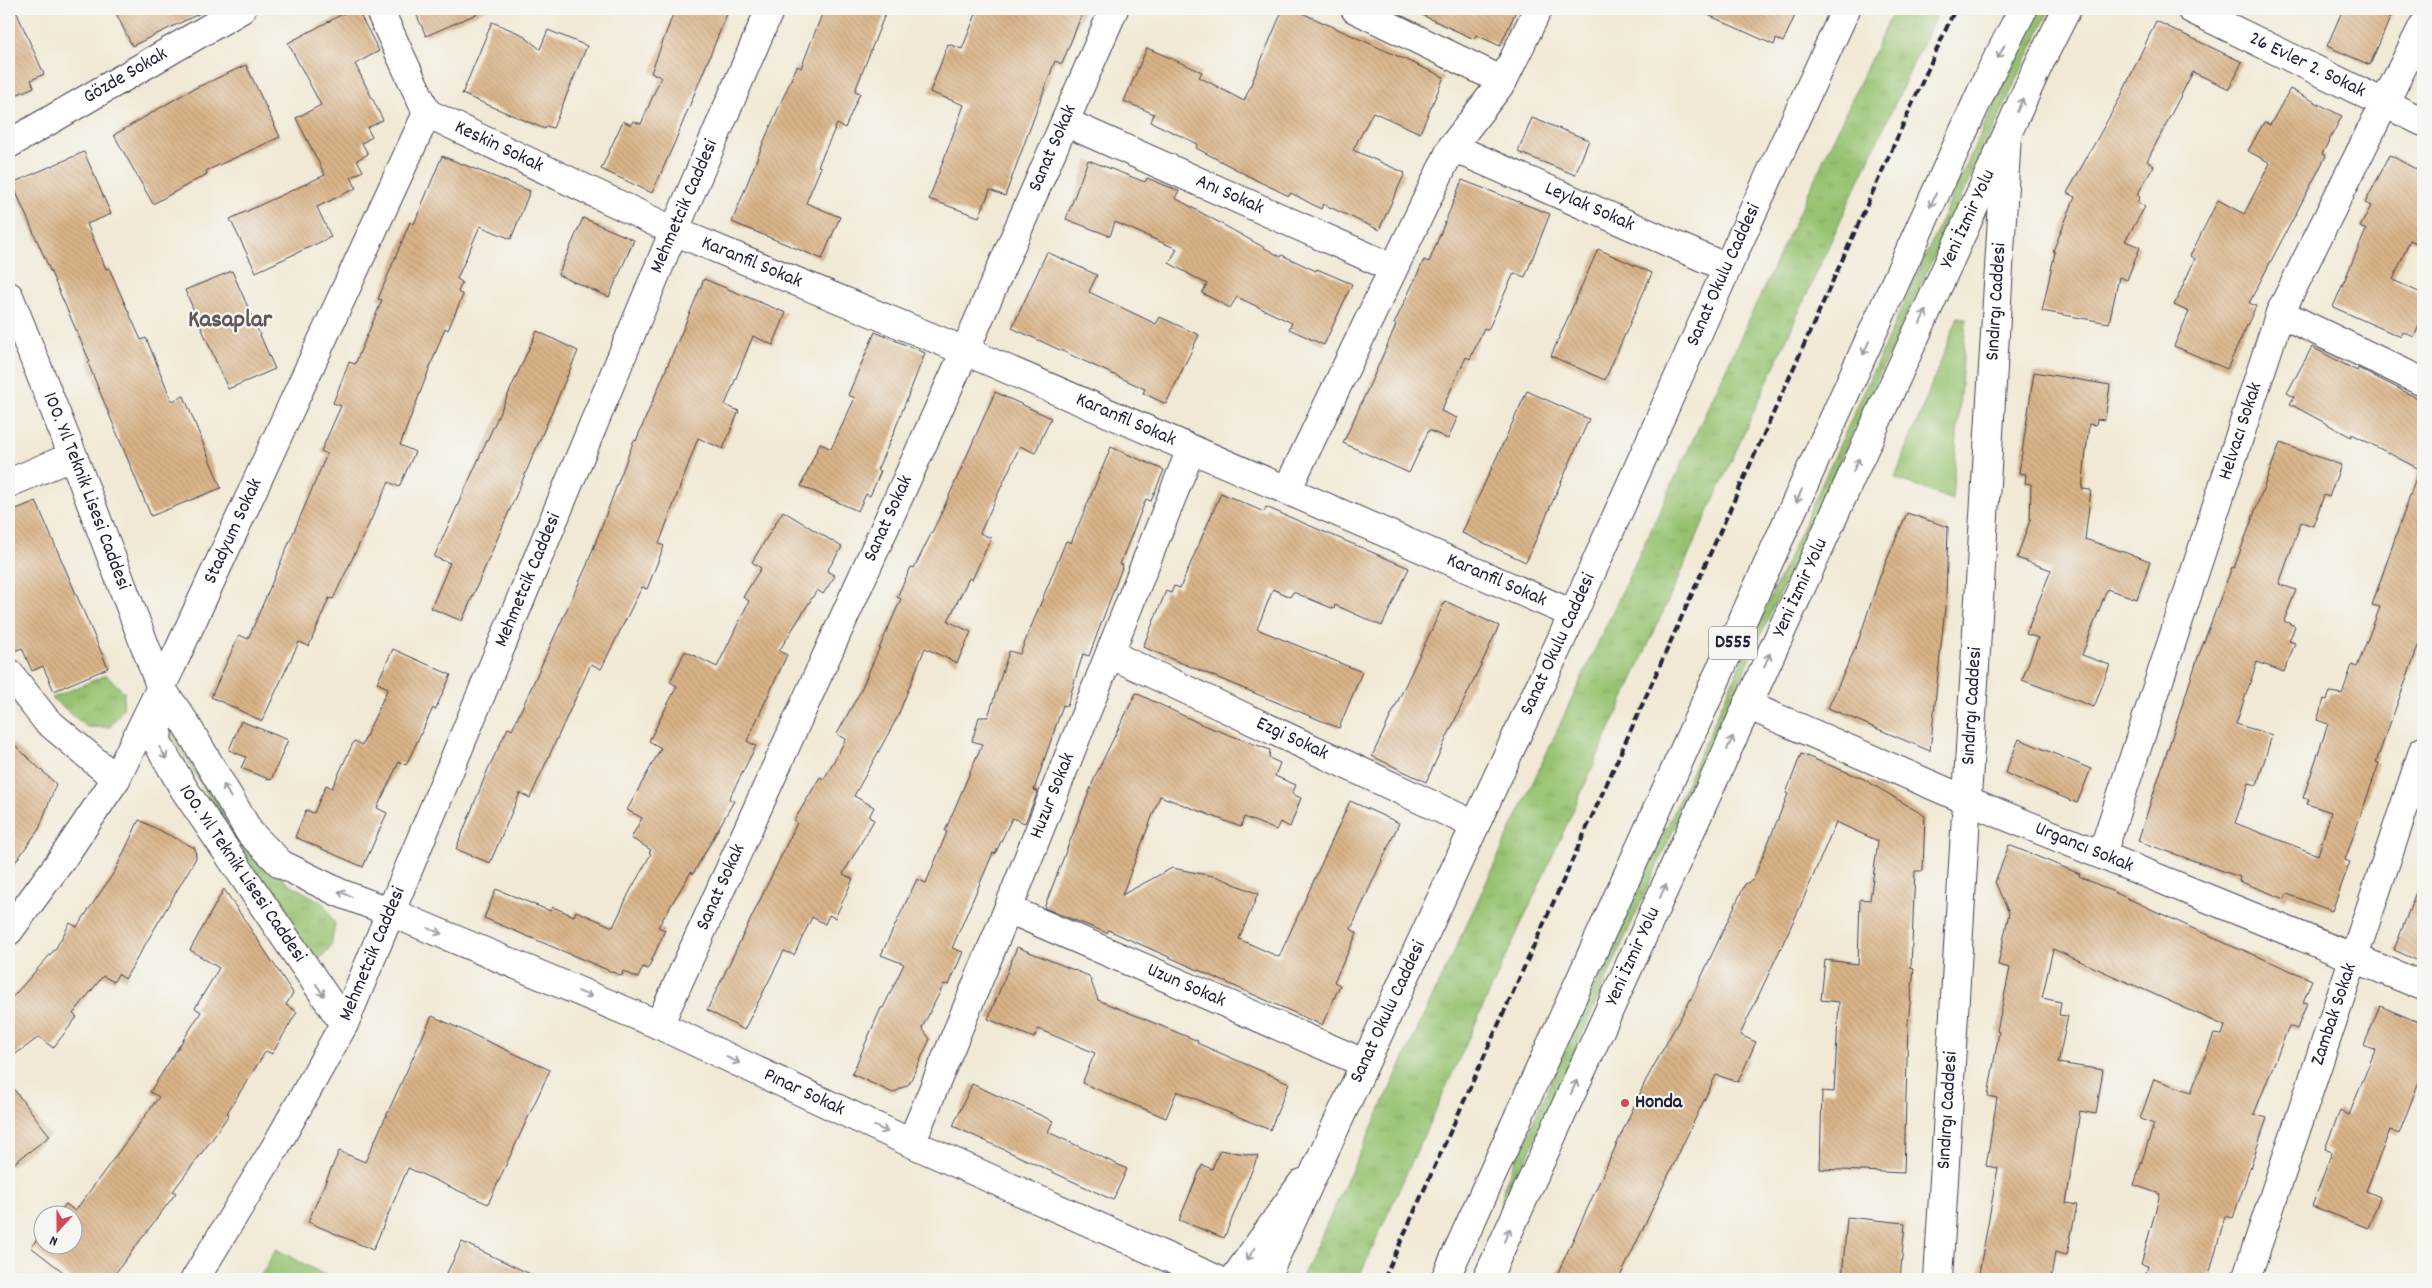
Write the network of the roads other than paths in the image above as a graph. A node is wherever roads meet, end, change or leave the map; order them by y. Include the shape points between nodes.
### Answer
1 (379, 9) edge
2 (770, 9) edge
3 (1114, 9) edge
4 (1355, 9) edge
5 (1538, 9) edge
6 (1846, 9) edge
7 (2023, 9) edge
8 (2067, 9) edge
9 (2191, 9) edge
10 (232, 11) edge
11 (2423, 26) edge
12 (1503, 81) junction
13 (2386, 104) junction
14 (427, 113) junction
15 (1065, 122) junction
16 (2423, 122) edge
17 (2007, 134) junction
18 (9, 144) edge
19 (1452, 147) junction
20 (674, 231) junction
21 (1393, 268) junction
22 (1727, 268) junction
23 (9, 296) edge
24 (2280, 313) junction
25 (965, 351) junction
26 (2423, 382) edge
27 (1192, 449) junction
28 (73, 456) junction
29 (9, 483) edge
30 (1287, 490) junction
31 (1574, 614) junction
32 (1110, 654) junction
33 (9, 673) edge
34 (161, 688) junction
35 (1747, 705) junction
36 (2423, 751) edge
37 (116, 779) junction
38 (1966, 800) junction
39 (1475, 825) junction
40 (2102, 854) junction
41 (1008, 909) junction
42 (390, 912) junction
43 (9, 931) edge
44 (2353, 958) junction
45 (2423, 986) edge
46 (344, 1024) junction
47 (659, 1025) junction
48 (1364, 1063) junction
49 (911, 1143) junction
50 (276, 1146) junction
51 (1320, 1157) junction
52 (177, 1279) edge
53 (195, 1279) edge
54 (1216, 1279) edge
55 (1234, 1279) edge
56 (1265, 1279) edge
57 (1445, 1279) edge
58 (1487, 1279) edge
59 (1938, 1279) edge
60 (2246, 1279) edge

1 - 14 main road
2 - 20 main road, Mehmetcik Caddesi
3 - 15 main road, Sanat Sokak
4 - 12 main road
5 - 12 main road
6 - 22 main road, Sanat Okulu Caddesi
7 -> 57 main road, Yeni İzmir Yolu / D555 via 1989,75
17 -> 8 main road, Yeni İzmir Yolu / D555
9 - 13 main road, 26 Evler 2. Sokak
10 - 18 main road, Gözde Sokak
11 - 13 main road, Helvacı Sokak
12 - 19 main road
13 - 16 main road, 26 Evler 2. Sokak
13 - 24 main road, Helvacı Sokak
14 - 20 main road, Keskin Sokak
14 - 34 main road, Stadyum Sokak
15 - 21 main road, Anı Sokak
15 - 25 main road, Sanat Sokak
35 -> 17 main road, Yeni İzmir Yolu / D555
17 - 38 main road, Sındırgı Caddesi
19 - 21 main road
19 - 22 main road, Leylak Sokak
20 - 25 main road, Karanfil Sokak
20 - 42 main road, Mehmetcik Caddesi
21 - 30 main road
22 - 31 main road, Sanat Okulu Caddesi
23 - 28 main road, 100. Yıl Teknik Lisesi Caddesi
24 - 26 main road
24 - 40 main road, Helvacı Sokak
25 - 27 main road, Karanfil Sokak
25 - 47 main road, Sanat Sokak
27 - 30 main road, Karanfil Sokak
27 - 32 main road, Huzur Sokak
28 - 29 main road
28 - 34 main road, 100. Yıl Teknik Lisesi Caddesi
30 - 31 main road, Karanfil Sokak
31 - 39 main road, Sanat Okulu Caddesi
32 - 39 main road, Ezgi Sokak
32 - 41 main road, Huzur Sokak
33 - 37 main road via 46,720
34 - 37 main road, Stadyum Sokak
42 -> 34 main road, 100. Yıl Teknik Lisesi Caddesi via 340,893 282,864 250,833 190,729
34 -> 46 main road, 100. Yıl Teknik Lisesi Caddesi via 157,742 184,789
35 - 38 main road, Urgancı Sokak
58 -> 35 main road, Yeni İzmir Yolu / D555
36 - 44 main road, Zambak Sokak
37 - 43 main road, Stadyum Sokak
38 - 40 main road, Urgancı Sokak
38 - 59 main road, Sındırgı Caddesi
39 - 48 main road, Sanat Okulu Caddesi
40 - 44 main road, Urgancı Sokak
41 - 48 main road, Uzun Sokak
41 - 49 main road, Huzur Sokak
42 - 46 main road, Mehmetcik Caddesi
42 -> 47 main road, Pınar Sokak
44 - 45 main road, Urgancı Sokak
44 - 60 main road, Zambak Sokak
46 - 50 main road, Mehmetcik Caddesi
47 -> 49 main road, Pınar Sokak
48 - 51 main road, Sanat Okulu Caddesi
49 - 54 main road, Pınar Sokak
50 - 52 main road
50 - 53 main road
51 -> 55 main road
51 - 56 main road, Sanat Okulu Caddesi

